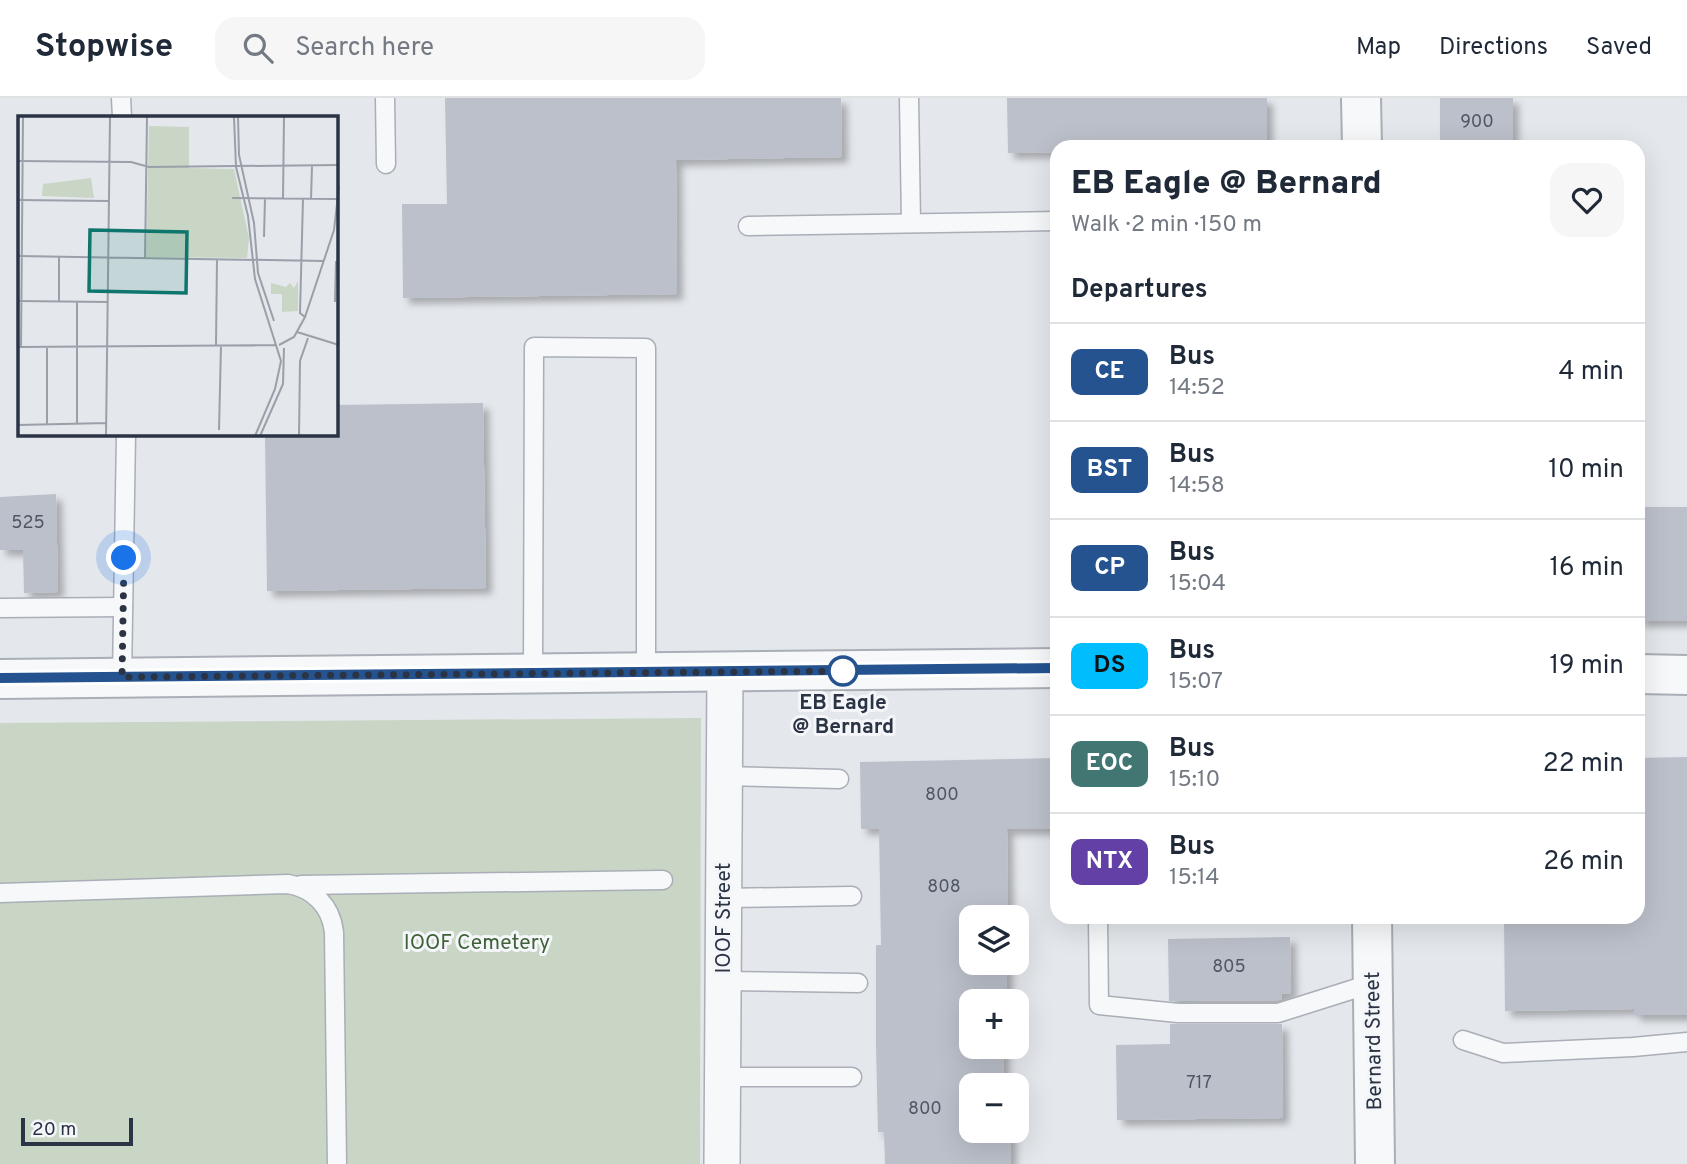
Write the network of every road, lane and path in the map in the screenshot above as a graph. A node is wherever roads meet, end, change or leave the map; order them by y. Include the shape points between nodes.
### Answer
1 (121, 98) edge
2 (385, 98) edge
3 (908, 98) edge
4 (1362, 98) edge
5 (122, 116) edge
6 (1362, 140) edge
7 (386, 164) dead end
8 (1050, 221) edge
9 (911, 223) junction
10 (748, 226) dead end
11 (126, 436) edge
12 (0, 607) edge
13 (123, 607) junction
14 (1050, 668) edge
15 (725, 672) junction
16 (646, 673) junction
17 (533, 674) junction
18 (1645, 674) edge
19 (1687, 675) edge
20 (122, 677) junction
21 (0, 678) edge
22 (724, 776) junction
23 (839, 779) dead end
24 (663, 880) dead end
25 (297, 885) junction
26 (0, 893) edge
27 (852, 896) dead end
28 (724, 898) junction
29 (1098, 924) edge
30 (1372, 924) edge
31 (723, 981) junction
32 (858, 983) dead end
33 (1373, 983) junction
34 (1463, 1040) dead end
35 (1687, 1042) edge
36 (722, 1077) junction
37 (852, 1077) dead end
38 (337, 1164) edge
39 (722, 1164) edge
40 (1375, 1164) edge

1 - 5 lane
2 - 7 lane
3 - 9 lane
4 - 6 street
8 - 9 lane
9 - 10 lane
11 - 13 lane
12 - 13 lane
13 - 20 lane
14 - 15 street
15 - 16 street
15 - 22 street, IOOF Street
16 - 17 street
16 - 17 lane via 646,348 534,347
17 - 20 street
18 - 19 street
20 - 21 street
22 - 23 lane
22 - 28 street, IOOF Street
24 - 25 lane
25 - 26 lane
25 - 38 lane via 319,898 330,914 334,932
27 - 28 lane
28 - 31 street, IOOF Street
29 - 33 lane via 1099,1005 1178,1013 1278,1013
30 - 33 street, Bernard Street
31 - 32 lane
31 - 36 street, IOOF Street
33 - 40 street, Bernard Street
34 - 35 lane via 1503,1053
36 - 37 lane
36 - 39 street, IOOF Street

